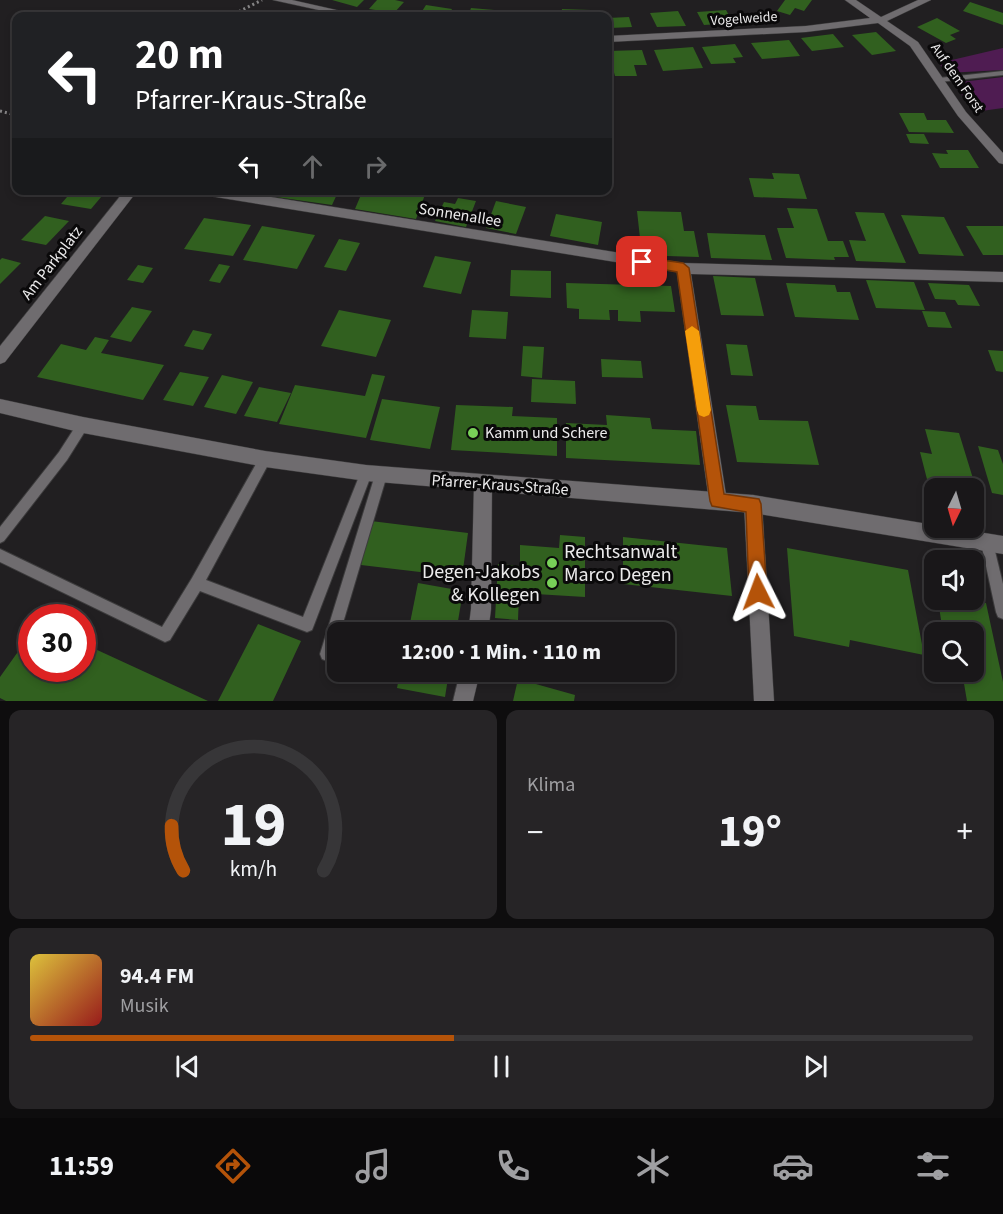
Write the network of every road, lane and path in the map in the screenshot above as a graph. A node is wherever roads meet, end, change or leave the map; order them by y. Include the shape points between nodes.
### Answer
1 (262, 0) edge
2 (278, 0) edge
3 (850, 0) edge
4 (926, 0) edge
5 (238, 12) edge
6 (338, 12) edge
7 (881, 20) junction
8 (612, 39) edge
9 (1003, 73) edge
10 (939, 80) junction
11 (1003, 160) edge
12 (128, 195) edge
13 (228, 195) edge
14 (683, 268) junction
15 (1003, 277) edge
16 (0, 357) edge
17 (0, 406) edge
18 (83, 425) junction
19 (265, 459) junction
20 (374, 474) junction
21 (483, 484) junction
22 (718, 501) junction
23 (753, 504) junction
24 (3, 529) edge
25 (995, 544) edge
26 (0, 555) edge
27 (197, 582) junction
28 (1003, 612) edge
29 (335, 622) edge
30 (479, 622) edge
31 (468, 682) edge
32 (463, 701) edge
33 (764, 701) edge

1 - 5 path
2 - 6 street
3 - 7 street, Auf dem Forst
4 - 7 street, Vogelweide
7 - 8 street, Vogelweide via 806,29
7 - 10 street, Auf dem Forst via 914,44
9 - 10 lane
10 - 11 street, Auf dem Forst via 962,114
12 - 16 street, Am Parkplatz
13 - 14 street, Sonnenallee
14 - 15 street, Sonnenallee
14 - 22 street
17 - 18 street, Pfarrer-Kraus-Straße
18 - 19 street, Pfarrer-Kraus-Straße
18 - 24 lane via 63,456
19 - 20 street, Pfarrer-Kraus-Straße
19 - 27 lane
20 - 21 street, Pfarrer-Kraus-Straße
20 - 27 lane via 307,625
20 - 29 lane
21 - 22 street, Pfarrer-Kraus-Straße
21 - 30 street
22 - 23 street, Pfarrer-Kraus-Straße
23 - 25 street, Pfarrer-Kraus-Straße
23 - 33 street
25 - 28 lane
26 - 27 lane via 165,635
31 - 32 street

